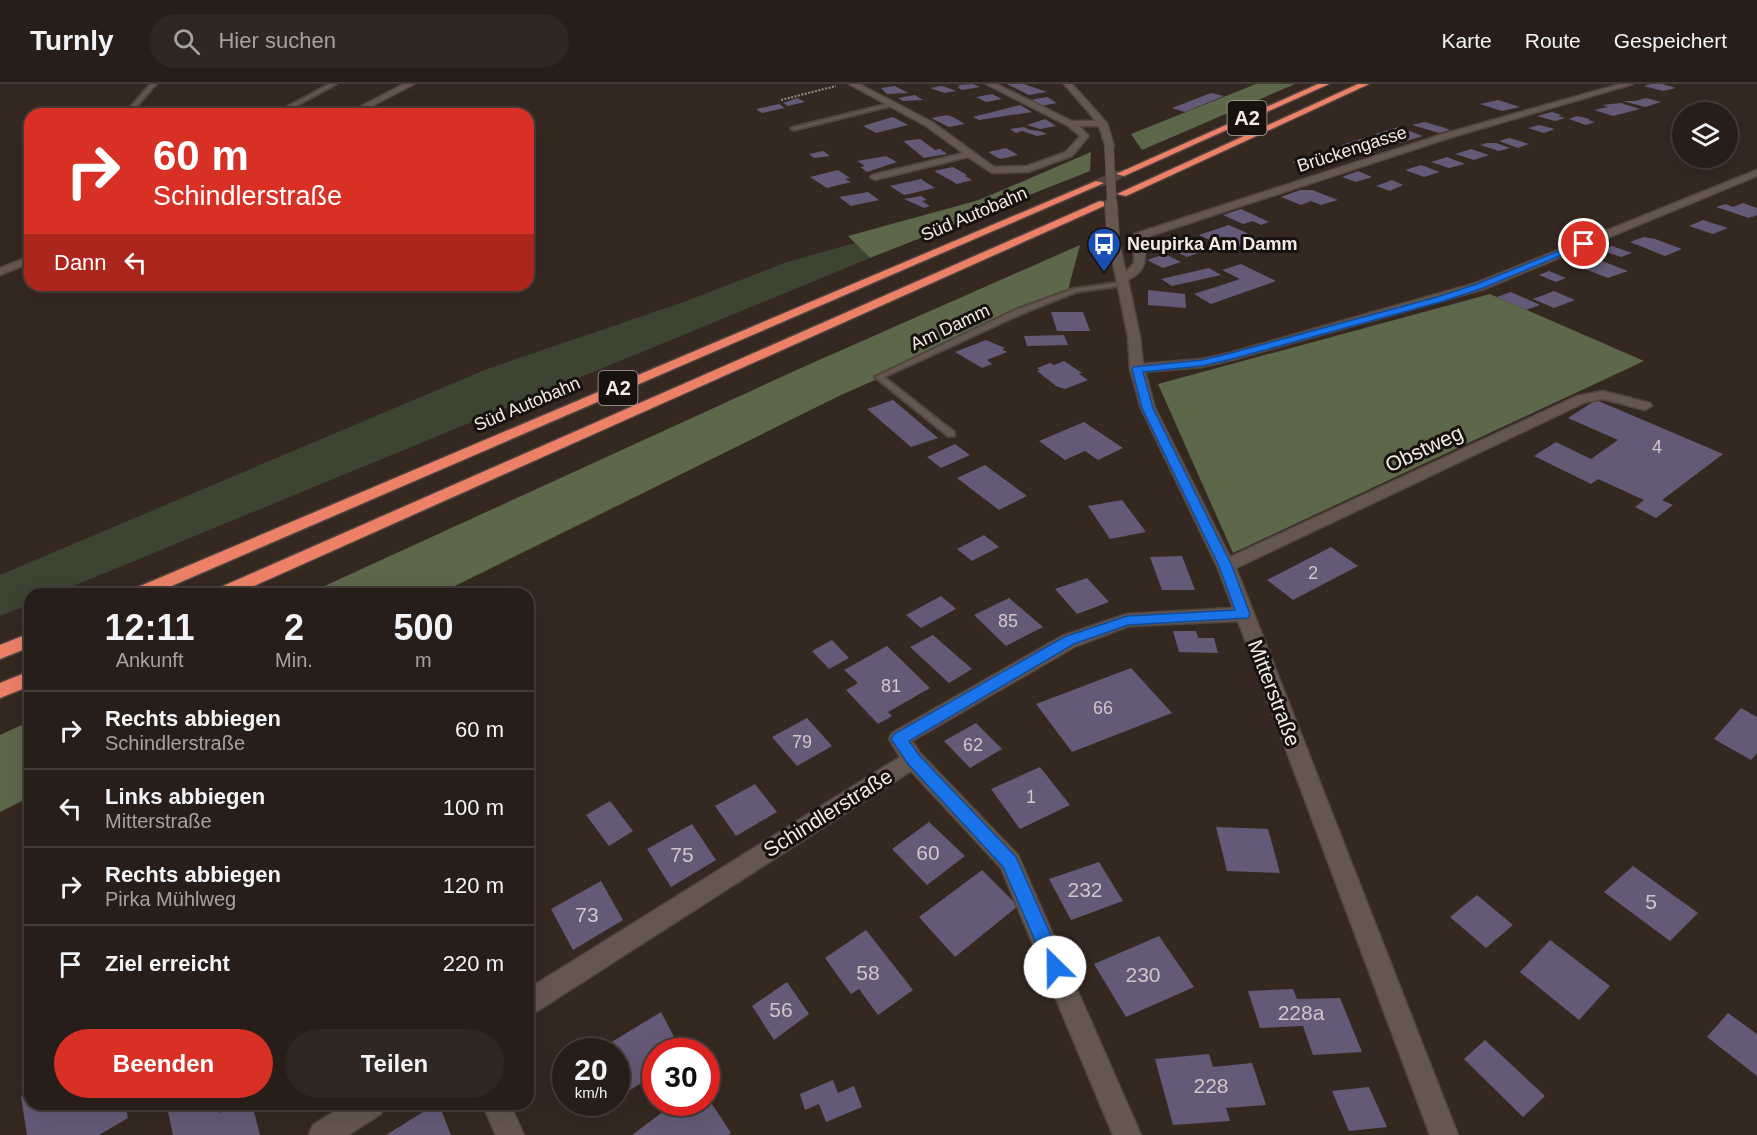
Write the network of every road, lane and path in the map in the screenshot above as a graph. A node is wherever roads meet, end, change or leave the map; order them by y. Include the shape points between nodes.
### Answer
1 (154, 84) edge
2 (334, 84) edge
3 (410, 84) edge
4 (846, 84) edge
5 (853, 84) edge
6 (990, 84) edge
7 (1068, 84) edge
8 (1325, 84) edge
9 (1365, 84) edge
10 (1629, 84) edge
11 (782, 100) dead end
12 (892, 104) junction
13 (132, 108) edge
14 (288, 108) edge
15 (362, 108) edge
16 (1103, 123) junction
17 (1071, 124) junction
18 (794, 128) dead end
19 (970, 154) junction
20 (1757, 173) edge
21 (1120, 174) tunnel mouth
22 (875, 177) dead end
23 (1099, 183) tunnel mouth
24 (1122, 194) tunnel mouth
25 (1100, 204) tunnel mouth
26 (24, 262) edge
27 (0, 272) edge
28 (1122, 282) junction
29 (1137, 369) junction
30 (1645, 406) dead end
31 (951, 434) dead end
32 (1226, 566) junction
33 (151, 588) edge
34 (234, 588) edge
35 (1243, 614) junction
36 (24, 642) edge
37 (0, 652) edge
38 (24, 681) edge
39 (0, 691) edge
40 (914, 759) junction
41 (534, 1000) edge
42 (362, 1110) edge
43 (499, 1110) edge
44 (323, 1135) edge
45 (510, 1135) edge
46 (1127, 1135) edge
47 (1444, 1135) edge

1 - 13 lane
2 - 14 lane
3 - 15 street
4 - 11 path
5 - 12 street
6 - 17 street
7 - 16 street, Mitterstraße
8 - 21 highway, A2
9 - 24 highway, A2
10 - 28 street, Brückengasse via 1446,135 1138,236 1140,267
12 - 18 lane
12 - 19 street via 929,124
16 - 17 street
16 - 28 street, Mitterstraße, bridge via 1109,146 1113,238
17 - 19 street via 1085,136 1083,141 1069,154 1028,169 992,170
19 - 22 street
20 - 29 street via 1440,299 1202,363
23 - 33 highway, Süd Autobahn / A2
25 - 34 highway, Süd Autobahn / A2
26 - 27 street
28 - 29 street, Mitterstraße
28 - 31 lane, Am Damm via 1075,290 1018,312 879,377
29 - 32 street, Mitterstraße via 1148,408
30 - 32 street, Obstweg via 1603,395 1582,399
32 - 35 street, Mitterstraße
35 - 40 street, Schindlerstraße via 1127,620 1069,641 899,739
35 - 47 street, Mitterstraße
36 - 37 highway
38 - 39 highway
40 - 41 street, Schindlerstraße
40 - 46 street via 1010,862
42 - 44 street
43 - 45 street

